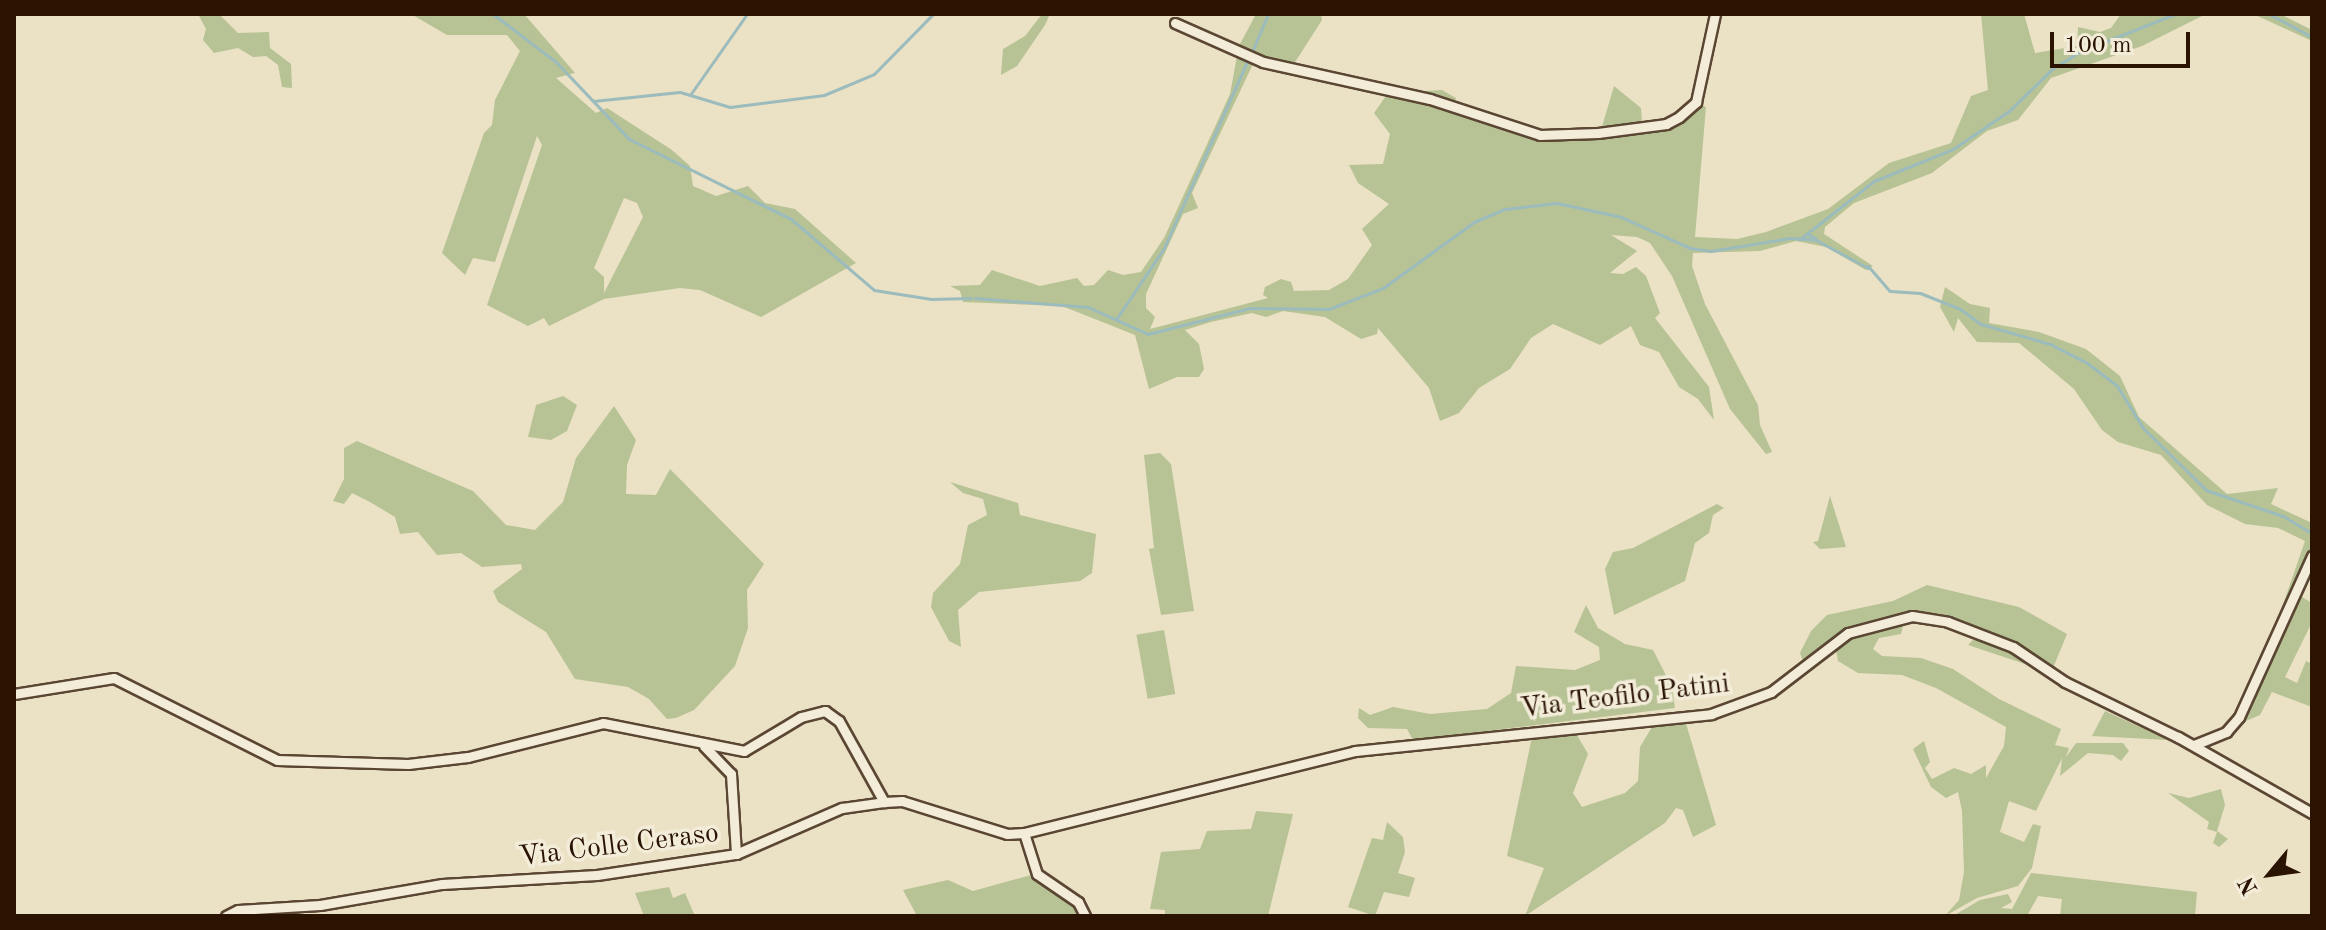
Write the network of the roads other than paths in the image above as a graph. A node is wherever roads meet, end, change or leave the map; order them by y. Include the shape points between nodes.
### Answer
1 (1715, 14) edge
2 (1175, 23) dead end
3 (2312, 556) edge
4 (14, 694) edge
5 (701, 744) junction
6 (2194, 745) junction
7 (884, 802) junction
8 (2312, 813) edge
9 (1024, 833) junction
10 (1007, 834) joint
11 (736, 854) junction
12 (226, 916) edge
13 (1085, 916) edge

1 - 2 street via 1696,102 1679,117 1666,124 1598,133 1540,135 1430,99 1263,62
3 - 6 street via 2239,717 2226,732
4 - 5 street via 114,678 277,760 408,764 468,757 603,723
5 - 7 street via 744,751 801,717 825,711 839,721
5 - 11 street via 731,774
6 - 8 street, Via Teofilo Patini
6 - 9 street, Via Teofilo Patini via 2065,682 2013,647 1948,622 1912,616 1848,633 1777,689 1713,713 1355,751
7 - 10 street, Via Colle Ceraso via 902,801
7 - 11 street, Via Colle Ceraso via 842,808
9 - 10 street, Via Teofilo Patini
9 - 13 street via 1037,874 1078,902
11 - 12 street, Via Colle Ceraso via 597,875 442,884 320,905 238,910

